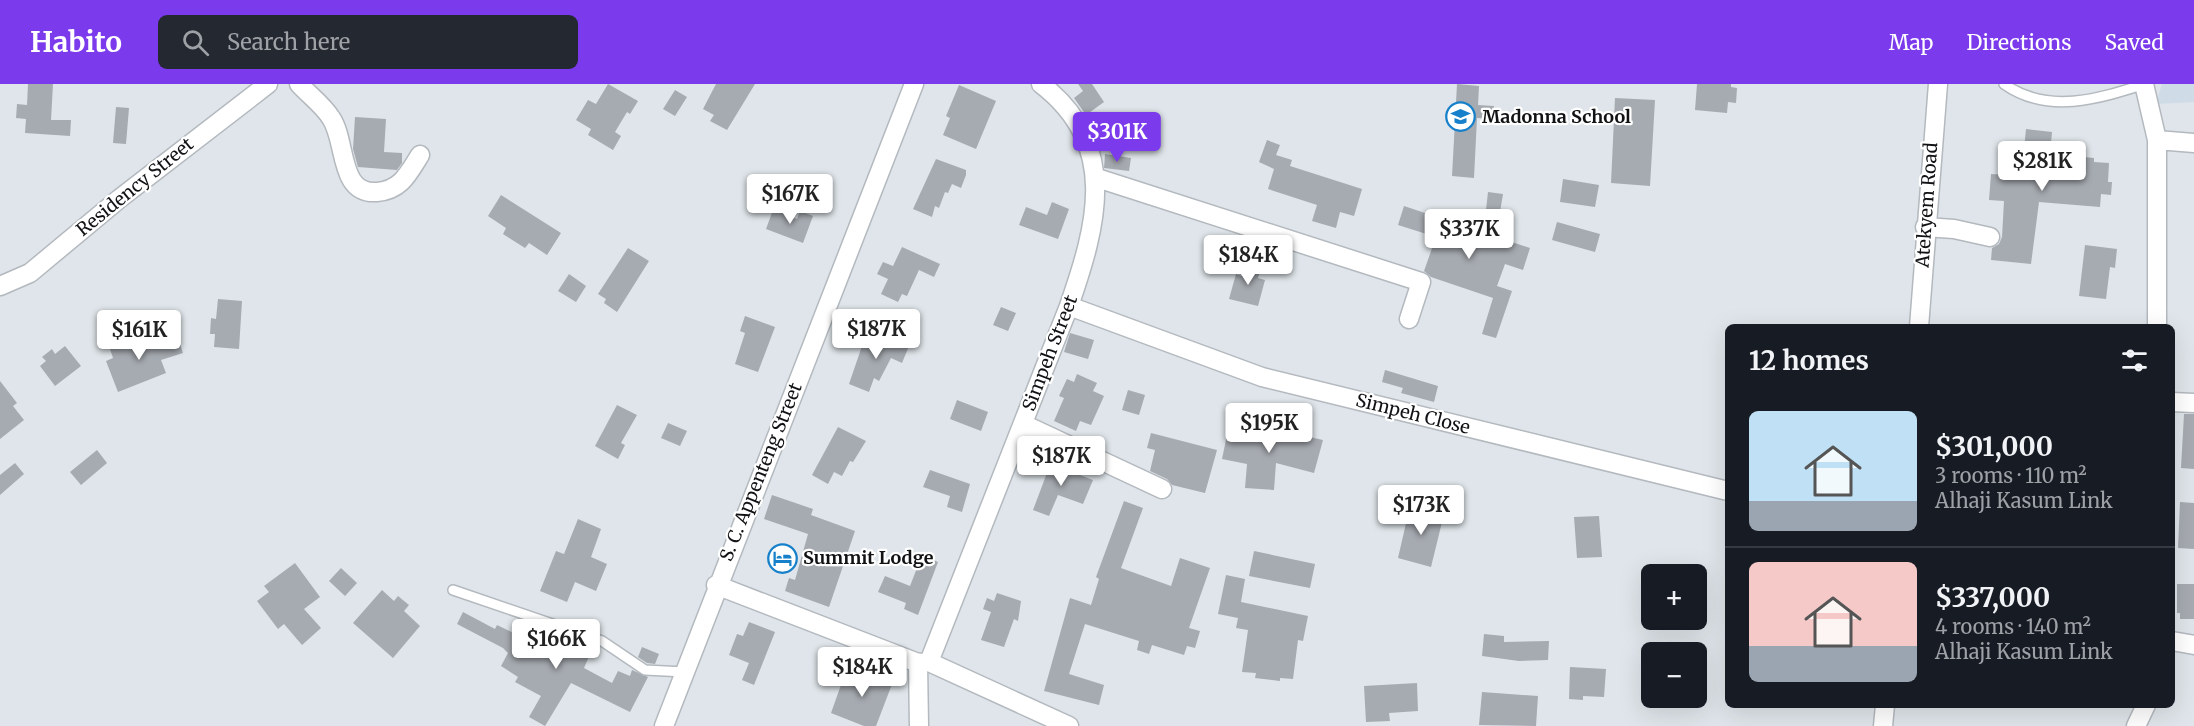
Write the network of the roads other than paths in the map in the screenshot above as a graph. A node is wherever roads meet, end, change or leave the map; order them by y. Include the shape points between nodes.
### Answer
1 (268, 84) edge
2 (299, 84) edge
3 (914, 84) edge
4 (1041, 84) edge
5 (1938, 84) edge
6 (2004, 84) edge
7 (2144, 84) edge
8 (2157, 140) junction
9 (2194, 143) edge
10 (420, 155) dead end
11 (1097, 178) junction
12 (1925, 227) junction
13 (1990, 237) dead end
14 (0, 286) edge
15 (1069, 306) junction
16 (1409, 319) dead end
17 (1919, 324) edge
18 (2157, 324) edge
19 (2175, 402) edge
20 (2194, 404) edge
21 (1023, 424) junction
22 (1162, 489) dead end
23 (1725, 490) edge
24 (716, 585) junction
25 (453, 590) dead end
26 (2175, 641) edge
27 (2194, 645) edge
28 (923, 663) junction
29 (685, 672) junction
30 (1885, 708) edge
31 (2145, 708) edge
32 (664, 726) edge
33 (919, 726) edge
34 (1069, 726) edge
35 (1883, 726) edge
36 (2136, 726) edge

1 - 14 street, Residency Street via 30,273
2 - 10 street via 331,118 340,138 345,168 356,187 370,193 401,185
3 - 24 street, S. C. Appenteng Street
4 - 11 street, Simpeh Street via 1084,132
5 - 12 street, Atekyem Road
6 - 7 lane via 2043,101 2068,103
7 - 8 street
8 - 9 street
8 - 18 street
11 - 15 street, Simpeh Street via 1088,252
11 - 16 street via 1421,282
12 - 13 street
12 - 17 street, Atekyem Road
15 - 21 street, Simpeh Street
15 - 23 street, Simpeh Close via 1262,377
19 - 20 street
21 - 22 street
21 - 28 street, Simpeh Street
24 - 28 street
24 - 29 street, S. C. Appenteng Street
25 - 29 lane via 602,641 645,670
26 - 27 street
28 - 33 street
28 - 34 street
29 - 32 street, S. C. Appenteng Street
30 - 35 street
31 - 36 street

